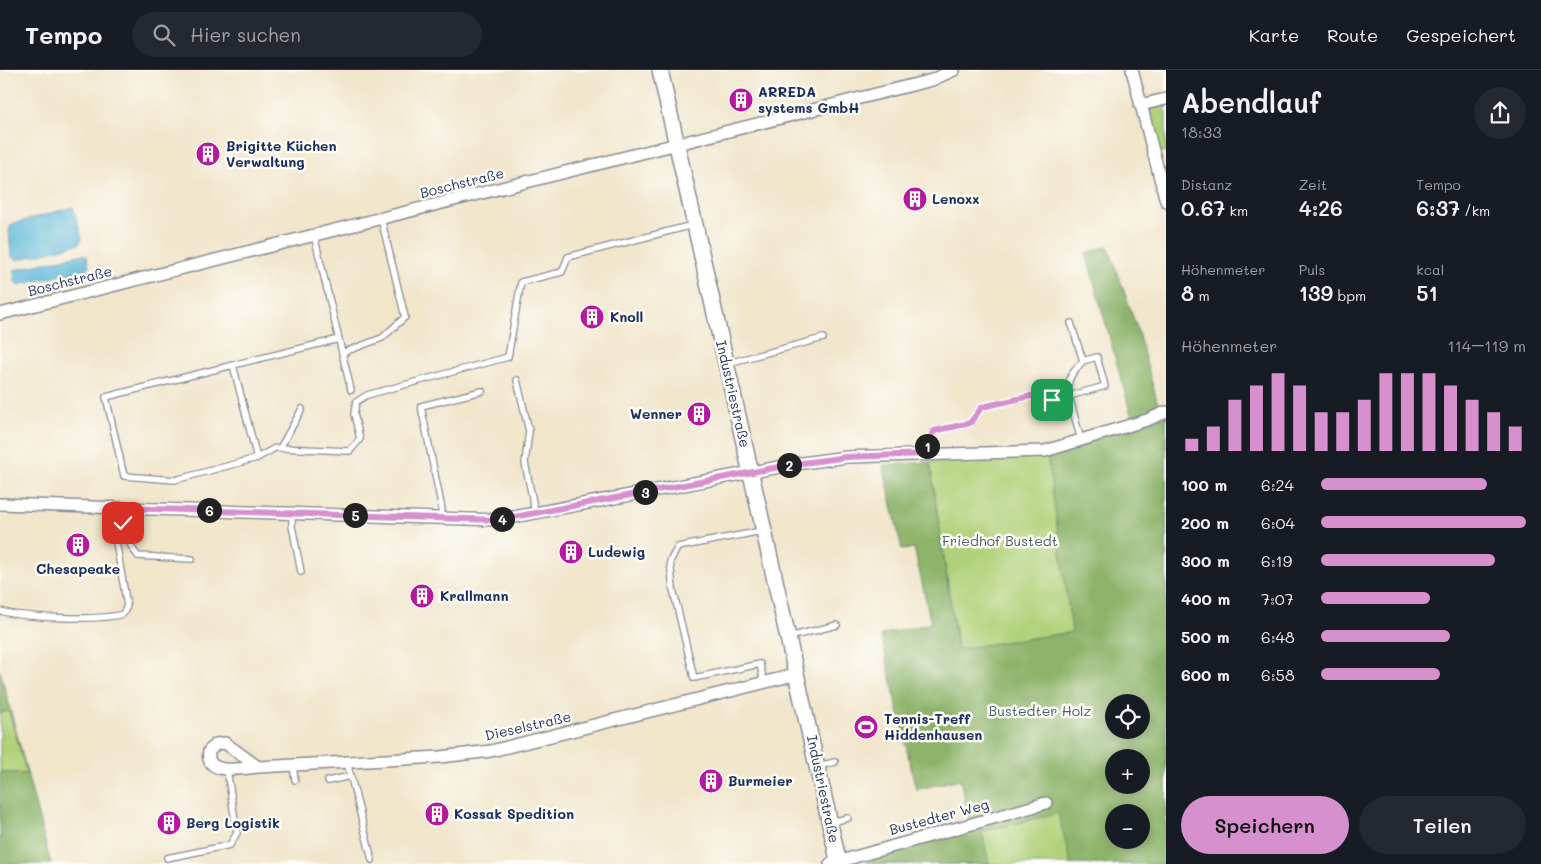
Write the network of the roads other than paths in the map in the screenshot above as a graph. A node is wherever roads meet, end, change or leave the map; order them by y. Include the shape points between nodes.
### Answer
1 (660, 70) edge
2 (954, 70) edge
3 (1132, 70) edge
4 (1166, 99) edge
5 (1140, 105) junction
6 (677, 144) junction
7 (1166, 201) edge
8 (381, 218) junction
9 (695, 225) junction
10 (314, 235) junction
11 (0, 314) edge
12 (1071, 323) dead end
13 (823, 338) dead end
14 (339, 339) junction
15 (342, 353) junction
16 (1083, 361) junction
17 (726, 364) junction
18 (232, 365) junction
19 (517, 380) dead end
20 (352, 390) dead end
21 (482, 391) dead end
22 (1069, 396) junction
23 (302, 409) dead end
24 (1166, 412) edge
25 (1081, 440) junction
26 (280, 448) junction
27 (927, 454) junction
28 (257, 458) junction
29 (751, 472) junction
30 (0, 504) edge
31 (119, 507) junction
32 (535, 512) junction
33 (292, 513) junction
34 (440, 518) junction
35 (764, 530) junction
36 (192, 559) dead end
37 (301, 572) dead end
38 (0, 611) edge
39 (837, 625) dead end
40 (789, 637) junction
41 (798, 674) junction
42 (764, 683) junction
43 (347, 762) junction
44 (835, 762) dead end
45 (292, 765) junction
46 (818, 766) junction
47 (258, 767) junction
48 (227, 770) junction
49 (351, 776) junction
50 (295, 780) dead end
51 (328, 781) dead end
52 (1046, 803) dead end
53 (848, 818) dead end
54 (830, 822) junction
55 (167, 858) dead end
56 (372, 860) dead end
57 (836, 863) edge

1 - 6 street, Industriestraße
2 - 6 street, Boschstraße via 932,80
3 - 5 street
4 - 5 street
5 - 7 street
6 - 8 street, Boschstraße
6 - 9 street, Industriestraße
8 - 10 street, Boschstraße
8 - 15 lane via 405,317 382,338
9 - 17 street, Industriestraße
9 - 26 lane via 568,257 562,272 521,282 508,357 367,395 356,402 354,414 360,439 350,451
10 - 11 street, Boschstraße
10 - 14 lane
12 - 16 lane
13 - 17 lane
14 - 15 lane
14 - 18 lane
15 - 20 lane
16 - 22 lane via 1070,375
16 - 22 lane via 1097,358 1105,386
17 - 29 street, Industriestraße
18 - 28 lane
18 - 28 lane via 106,397 124,476 175,480
19 - 32 lane via 529,431 524,462
21 - 34 lane via 421,406 442,509
22 - 25 lane
22 - 27 lane via 1052,400 1040,394 982,407 970,423 934,431 926,445
23 - 26 lane
24 - 25 street
25 - 27 street via 1045,451
26 - 28 lane
27 - 29 street via 847,457
29 - 32 street
29 - 35 street, Industriestraße
30 - 31 street
31 - 33 street
31 - 36 lane via 130,547 138,556
31 - 38 lane via 115,536 127,606 123,614 62,618
32 - 34 street via 498,520
33 - 34 street
33 - 37 lane
35 - 40 street, Industriestraße
35 - 42 lane via 678,547 670,561 673,589 694,678 760,664
39 - 40 lane
40 - 41 street, Industriestraße
41 - 42 street, Dieselstraße
41 - 46 street, Industriestraße
42 - 43 street, Dieselstraße via 491,752
43 - 45 street, Dieselstraße
43 - 49 lane
44 - 46 lane
45 - 47 street, Dieselstraße
45 - 50 lane
46 - 54 street, Industriestraße
47 - 48 street, Dieselstraße
47 - 48 street via 225,743 216,744 209,751 209,759 214,765
48 - 55 lane via 237,833 230,845
49 - 51 lane
49 - 56 lane
52 - 57 street, Bustedter Weg
53 - 54 lane
54 - 57 street, Industriestraße

